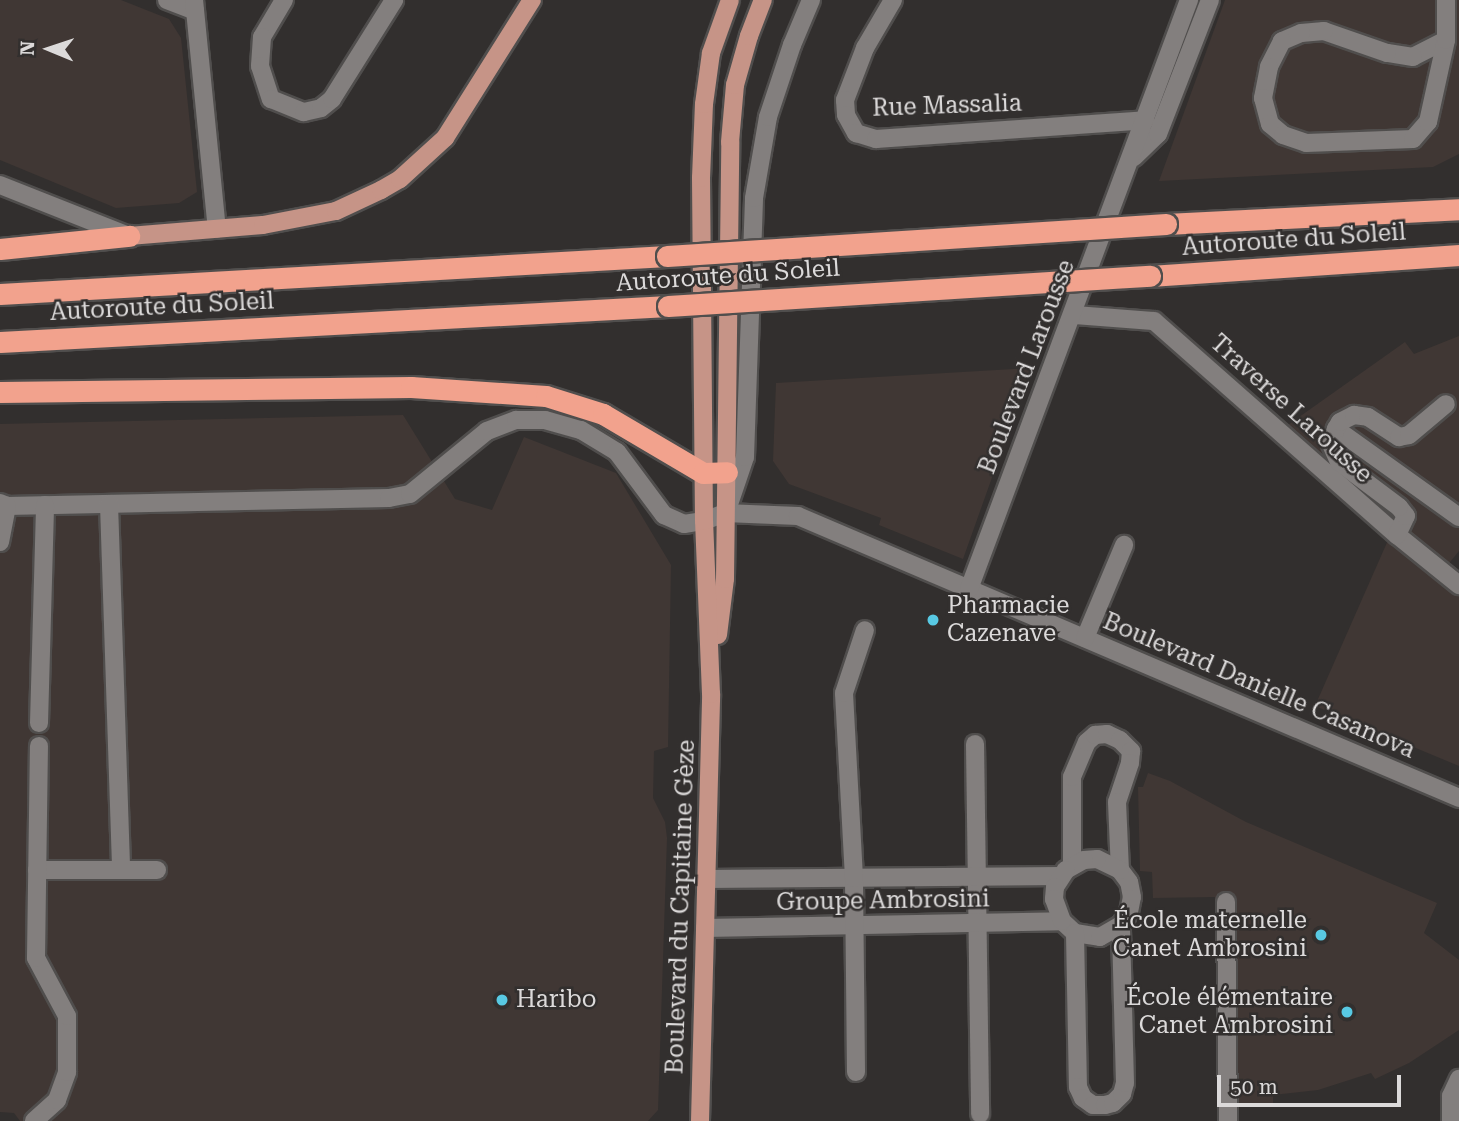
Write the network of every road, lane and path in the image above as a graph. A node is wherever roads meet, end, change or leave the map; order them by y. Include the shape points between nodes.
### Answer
1 (167, 0) edge
2 (284, 0) edge
3 (394, 0) edge
4 (532, 0) edge
5 (730, 0) edge
6 (763, 0) edge
7 (811, 0) edge
8 (893, 0) edge
9 (1189, 0) edge
10 (1210, 0) edge
11 (1450, 5) edge
12 (195, 6) edge
13 (1446, 40) junction
14 (1145, 120) junction
15 (1129, 162) junction
16 (0, 185) edge
17 (1459, 209) edge
18 (218, 229) junction
19 (129, 236) junction
20 (0, 249) edge
21 (1459, 255) edge
22 (0, 294) edge
23 (1074, 315) junction
24 (0, 342) edge
25 (0, 392) edge
26 (1446, 404) dead end
27 (1336, 429) junction
28 (703, 472) junction
29 (727, 472) junction
30 (109, 504) junction
31 (3, 505) edge
32 (45, 505) junction
33 (725, 513) junction
34 (1459, 517) edge
35 (704, 521) junction
36 (1397, 535) junction
37 (0, 542) edge
38 (1124, 545) dead end
39 (1459, 584) edge
40 (969, 589) junction
41 (865, 630) dead end
42 (1085, 638) junction
43 (711, 694) junction
44 (39, 723) dead end
45 (975, 744) dead end
46 (38, 746) dead end
47 (1459, 798) edge
48 (37, 870) junction
49 (121, 870) junction
50 (157, 870) dead end
51 (1119, 870) junction
52 (1066, 871) junction
53 (977, 877) junction
54 (854, 878) junction
55 (706, 879) junction
56 (1226, 902) dead end
57 (978, 925) junction
58 (1121, 925) junction
59 (854, 927) junction
60 (1068, 927) junction
61 (705, 928) junction
62 (856, 1072) dead end
63 (1459, 1079) edge
64 (980, 1114) dead end
65 (34, 1121) edge
66 (701, 1121) edge
67 (1228, 1121) edge
68 (1451, 1121) edge

1 - 12 street
2 - 3 street via 262,37 260,66 271,99 304,112 321,108 332,99
4 - 18 main road via 445,138 400,179 336,211
5 - 28 main road via 712,53 704,104
6 - 29 main road via 735,85 730,142
7 - 33 street via 766,130 754,198 745,457
8 - 14 street, Rue Massalia via 865,48 845,100 846,115 856,133 876,139
9 - 14 street, Boulevard Larousse
10 - 15 street, Boulevard Larousse via 1158,134
11 - 13 street
12 - 18 street
13 - 13 street via 1428,122 1413,139 1306,143 1283,135 1270,124 1263,98 1269,67 1282,41 1324,31 1413,57
14 - 15 street, Boulevard Larousse
15 - 23 street, Boulevard Larousse
16 - 19 street
17 - 22 highway, Autoroute du Soleil, bridge
18 - 19 main road
19 - 20 highway
21 - 24 highway, Autoroute du Soleil, bridge via 668,306
23 - 36 street, Traverse Larousse via 1154,321
23 - 40 street, Boulevard Larousse
25 - 28 highway via 411,387 547,396 603,414
26 - 27 street via 1409,435 1398,437 1368,417 1354,415
27 - 34 street
27 - 36 street via 1331,444 1339,462 1406,516
28 - 29 highway
28 - 35 main road
29 - 33 main road
30 - 32 street
30 - 35 street via 410,494 487,430 516,420 545,420 580,430 617,452 664,516 684,524
30 - 49 street
31 - 32 street
31 - 37 street
32 - 44 street
33 - 35 street, Boulevard Danielle Casanova
33 - 40 street, Boulevard Danielle Casanova via 798,516
33 - 43 main road, Boulevard du Capitaine Gèze via 725,579
35 - 43 main road, Boulevard du Capitaine Gèze
36 - 39 street, Traverse Larousse
38 - 42 street
40 - 42 street, Boulevard Danielle Casanova
41 - 54 street via 844,693
42 - 47 street, Boulevard Danielle Casanova
43 - 55 main road, Boulevard du Capitaine Gèze
45 - 53 street
46 - 48 street
48 - 49 street
48 - 65 street via 36,958 67,1016 67,1072 57,1100
49 - 50 street
51 - 52 street, Groupe Ambrosini via 1097,859
51 - 52 street via 1117,802 1131,751 1107,734 1095,735 1087,742 1072,778
51 - 58 street via 1129,882 1132,897
52 - 53 street, Groupe Ambrosini
52 - 60 street via 1054,899
53 - 54 street, Groupe Ambrosini
53 - 57 street
54 - 55 street, Groupe Ambrosini
54 - 59 street
55 - 61 main road, Boulevard du Capitaine Gèze
56 - 67 street
57 - 59 street, Groupe Ambrosini
57 - 60 street, Groupe Ambrosini
57 - 64 street
58 - 60 street, Groupe Ambrosini via 1100,937
58 - 60 street via 1125,1083 1122,1094 1105,1105 1093,1105 1078,1087
59 - 61 street, Groupe Ambrosini
59 - 62 street
61 - 66 main road, Boulevard du Capitaine Gèze
63 - 68 street via 1451,1096

